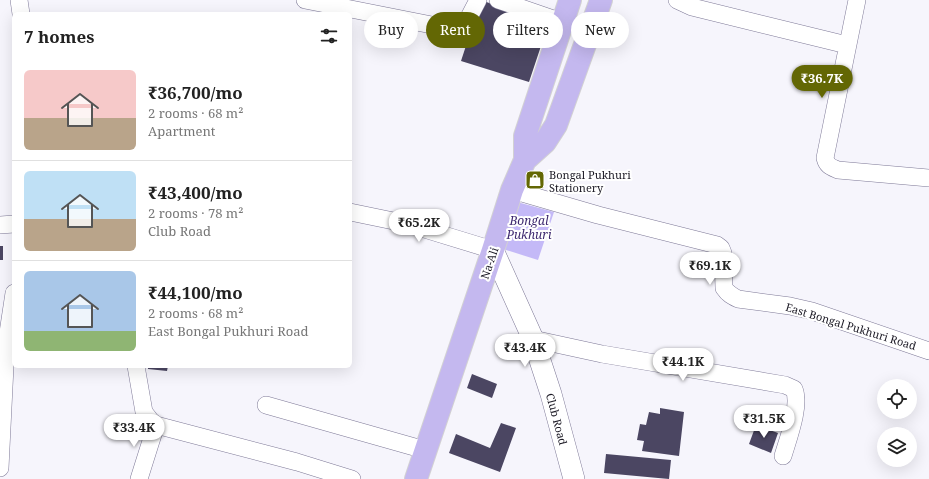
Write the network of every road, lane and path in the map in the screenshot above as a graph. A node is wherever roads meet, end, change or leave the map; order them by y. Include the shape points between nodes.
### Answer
1 (19, 0) edge
2 (305, 0) edge
3 (478, 0) edge
4 (498, 0) edge
5 (570, 0) edge
6 (579, 0) edge
7 (601, 0) edge
8 (676, 0) edge
9 (857, 0) edge
10 (21, 12) edge
11 (533, 12) edge
12 (563, 19) edge
13 (847, 45) junction
14 (554, 48) edge
15 (525, 160) junction
16 (929, 178) edge
17 (512, 190) junction
18 (352, 212) edge
19 (0, 224) edge
20 (12, 224) edge
21 (493, 250) junction
22 (12, 306) edge
23 (533, 340) junction
24 (929, 351) edge
25 (136, 368) edge
26 (266, 405) dead end
27 (156, 425) junction
28 (425, 450) junction
29 (783, 456) dead end
30 (0, 468) edge
31 (139, 479) edge
32 (352, 479) edge
33 (416, 479) edge
34 (574, 479) edge

1 - 10 street
2 - 3 street via 457,30 466,23
4 - 11 street
5 - 12 main road, Na-Ali
6 - 15 main road
7 - 15 main road via 556,125 545,142
8 - 13 street via 692,7
9 - 13 street
13 - 16 street via 824,158 826,163 838,170
14 - 15 main road, Na-Ali via 525,136
15 - 17 main road, Na-Ali
17 - 21 main road, Na-Ali
17 - 24 street, East Bongal Pukhuri Road via 717,245 722,253 724,288 731,296 812,312
18 - 21 street via 408,224
19 - 20 street
21 - 23 street, Club Road
21 - 28 main road, Na-Ali
22 - 30 street via 6,346
23 - 29 street via 785,385 794,389 797,396 796,405
23 - 34 street, Club Road
25 - 27 street via 144,412
26 - 28 street
27 - 31 street
27 - 32 street
28 - 33 main road, Na-Ali

